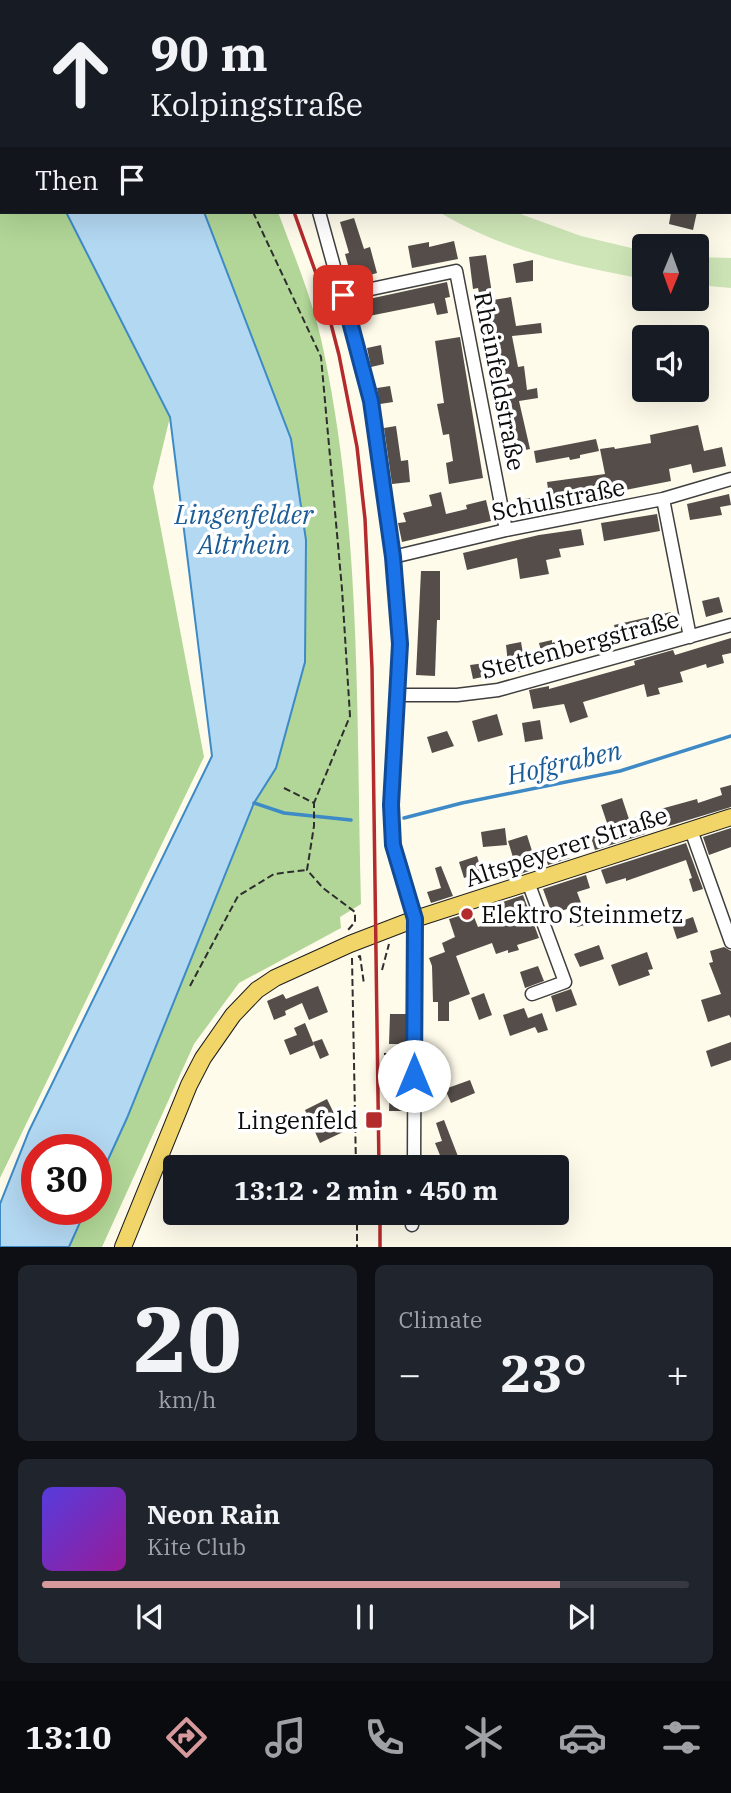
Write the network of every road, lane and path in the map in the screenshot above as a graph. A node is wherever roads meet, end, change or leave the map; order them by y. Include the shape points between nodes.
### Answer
1 (254, 214) edge
2 (320, 214) edge
3 (343, 295) junction
4 (731, 479) edge
5 (663, 499) junction
6 (506, 530) junction
7 (393, 557) junction
8 (731, 625) edge
9 (690, 637) junction
10 (397, 695) junction
11 (284, 788) dead end
12 (314, 803) junction
13 (731, 817) edge
14 (691, 830) junction
15 (307, 870) junction
16 (528, 882) junction
17 (415, 919) junction
18 (355, 922) dead end
19 (731, 942) edge
20 (389, 943) dead end
21 (360, 956) dead end
22 (352, 957) dead end
23 (382, 970) dead end
24 (364, 984) dead end
25 (190, 986) dead end
26 (532, 994) dead end
27 (384, 1054) dead end
28 (395, 1054) dead end
29 (356, 1155) edge
30 (414, 1155) edge
31 (357, 1225) edge
32 (123, 1247) edge
33 (357, 1247) edge

1 - 12 path via 321,357 349,716
2 - 3 street
3 - 6 street, Rheinfeldstraße via 456,271
3 - 7 street via 371,401
4 - 5 street, Schulstraße
5 - 6 street, Schulstraße
5 - 9 street
6 - 7 street, Schulstraße
7 - 10 street via 400,644
8 - 9 street, Stettenbergstraße
9 - 10 street, Stettenbergstraße via 498,690
10 - 17 street via 393,845
11 - 12 path
12 - 15 path
13 - 14 main road, Altspeyerer Straße
14 - 16 main road, Altspeyerer Straße
14 - 19 street
15 - 18 path via 355,912
15 - 25 path via 274,874 238,896
16 - 17 main road, Altspeyerer Straße
16 - 26 street via 565,982
17 - 30 street
17 - 32 main road, Altspeyerer Straße via 275,978 247,1000 217,1037 189,1085
20 - 23 path
21 - 24 path
22 - 29 path
27 - 28 path
31 - 33 path

